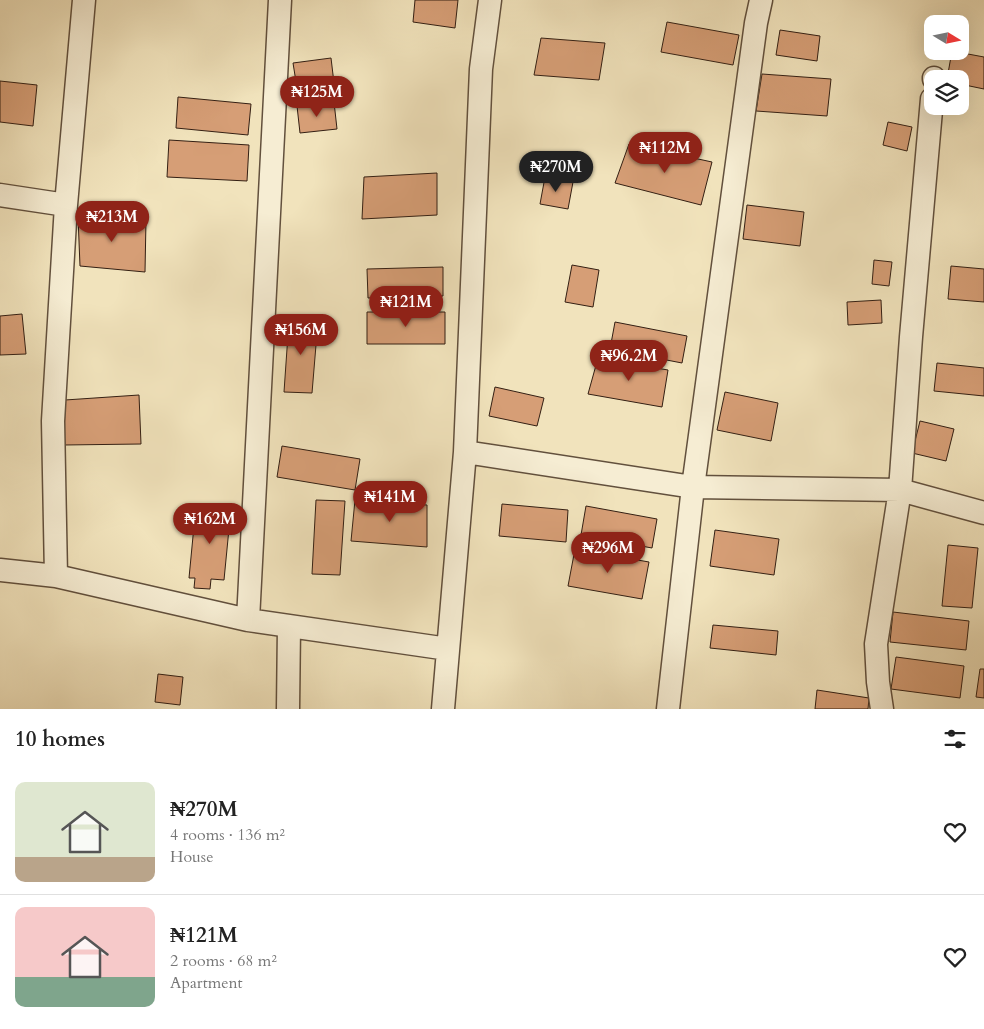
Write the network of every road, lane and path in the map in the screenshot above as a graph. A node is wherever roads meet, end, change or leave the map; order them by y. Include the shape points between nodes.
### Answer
1 (84, 0) edge
2 (280, 0) edge
3 (490, 0) edge
4 (761, 0) edge
5 (931, 115) edge
6 (0, 195) edge
7 (66, 205) junction
8 (464, 452) junction
9 (693, 487) junction
10 (900, 490) junction
11 (984, 513) edge
12 (0, 570) edge
13 (56, 576) junction
14 (248, 620) junction
15 (289, 626) junction
16 (448, 649) junction
17 (288, 709) edge
18 (443, 709) edge
19 (668, 709) edge
20 (882, 709) edge

1 - 7 street
2 - 14 street
3 - 8 street via 481,69
4 - 9 street
5 - 10 street
6 - 7 street
7 - 13 street via 53,421
8 - 9 street
8 - 16 street
9 - 10 street
9 - 19 street
10 - 11 street
10 - 20 street via 876,644
12 - 13 street
13 - 14 street
14 - 15 street
15 - 16 street
15 - 17 street
16 - 18 street

